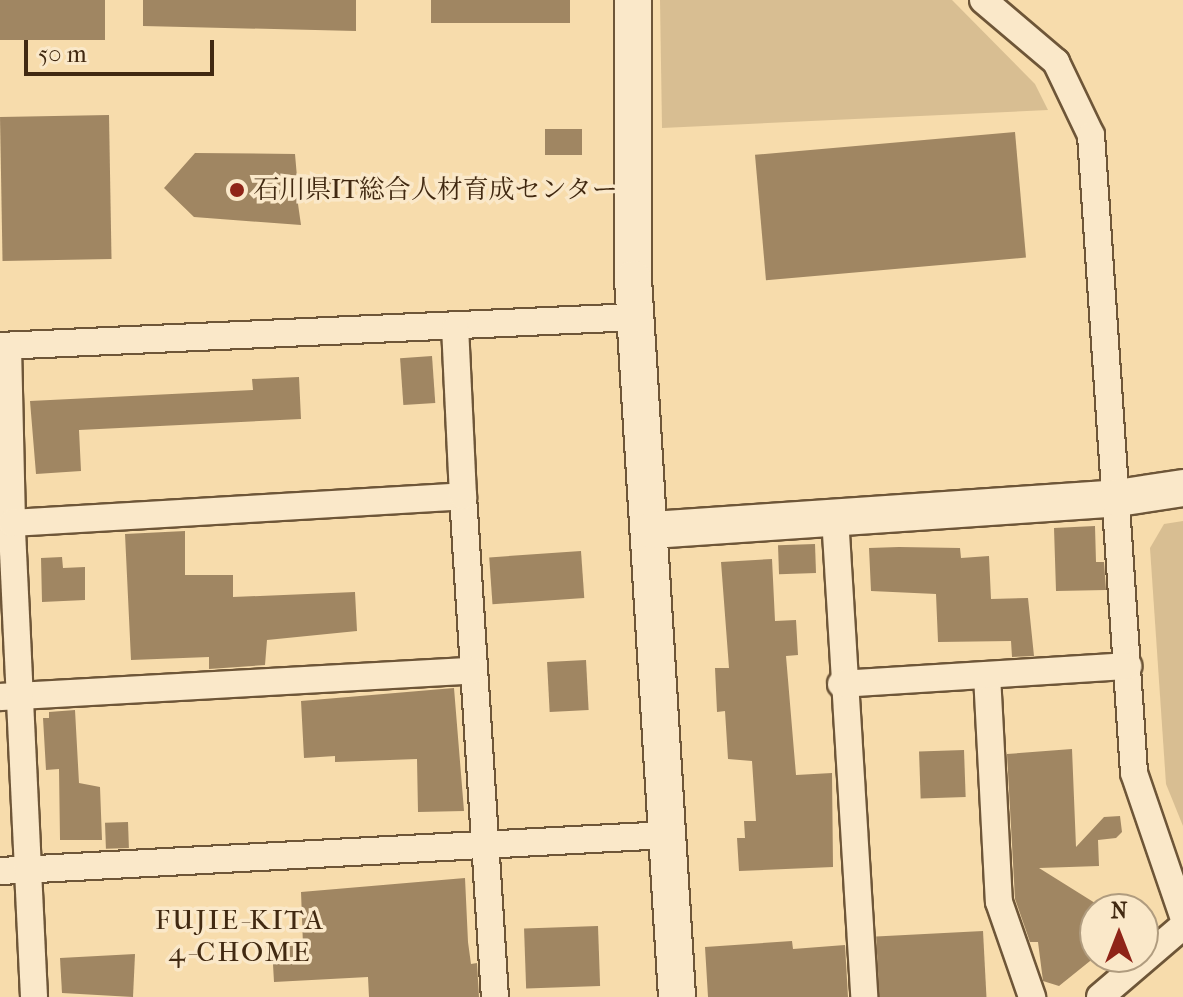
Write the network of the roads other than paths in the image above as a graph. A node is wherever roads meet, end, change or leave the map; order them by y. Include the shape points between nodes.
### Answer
1 (633, 0) edge
2 (983, 0) edge
3 (635, 317) junction
4 (455, 329) junction
5 (4, 346) edge
6 (1183, 488) edge
7 (463, 496) junction
8 (1118, 498) junction
9 (835, 517) junction
10 (6, 524) edge
11 (652, 530) junction
12 (1128, 666) junction
13 (472, 671) junction
14 (987, 675) junction
15 (841, 684) junction
16 (11, 696) edge
17 (667, 835) junction
18 (485, 842) junction
19 (12, 870) edge
20 (1183, 916) edge
21 (1183, 926) edge
22 (34, 997) edge
23 (495, 997) edge
24 (677, 997) edge
25 (864, 997) edge
26 (1032, 997) edge
27 (1100, 997) edge

1 - 3 street
2 - 8 street via 1056,62 1091,135
3 - 4 street
3 - 11 street
4 - 5 street
4 - 7 street
5 - 10 street
6 - 8 street
7 - 10 street
7 - 13 street
8 - 9 street
8 - 12 street
9 - 11 street
9 - 15 street
10 - 16 street
11 - 17 street
12 - 14 street
12 - 20 street via 1134,773
13 - 16 street
13 - 18 street
14 - 15 street
14 - 26 street via 999,902
15 - 25 street
16 - 19 street
17 - 18 street
17 - 24 street
18 - 19 street
18 - 23 street
19 - 22 street
21 - 27 street

